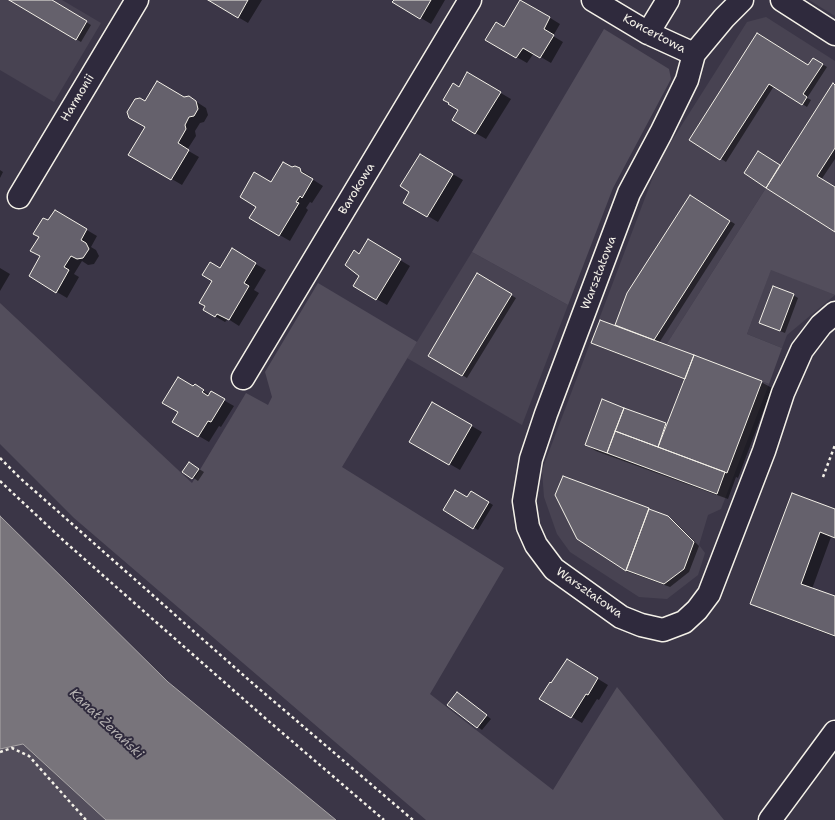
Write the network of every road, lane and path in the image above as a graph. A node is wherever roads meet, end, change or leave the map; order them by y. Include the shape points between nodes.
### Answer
1 (137, 0) edge
2 (470, 0) edge
3 (593, 0) edge
4 (668, 0) edge
5 (742, 0) edge
6 (782, 0) edge
7 (648, 33) junction
8 (835, 34) edge
9 (694, 54) junction
10 (19, 197) dead end
11 (835, 313) edge
12 (243, 378) dead end
13 (835, 445) edge
14 (0, 458) edge
15 (823, 477) dead end
16 (0, 481) edge
17 (835, 732) edge
18 (0, 752) edge
19 (86, 820) edge
20 (384, 820) edge
21 (413, 820) edge
22 (770, 820) edge

1 - 10 street, Harmonii
2 - 12 street, Barokowa
3 - 7 street, Koncertowa
4 - 7 street
5 - 9 street, Koncertowa
6 - 8 street
7 - 9 street, Koncertowa
9 - 11 street, Warsztatowa via 687,80 629,193 531,459 524,501 528,527 536,545 554,569 621,616 641,625 663,630 684,622 709,594 764,451 783,393 802,350 821,324
13 - 15 path
14 - 21 path via 197,634
16 - 20 path via 241,698
17 - 22 street
18 - 19 path via 12,748 29,756

